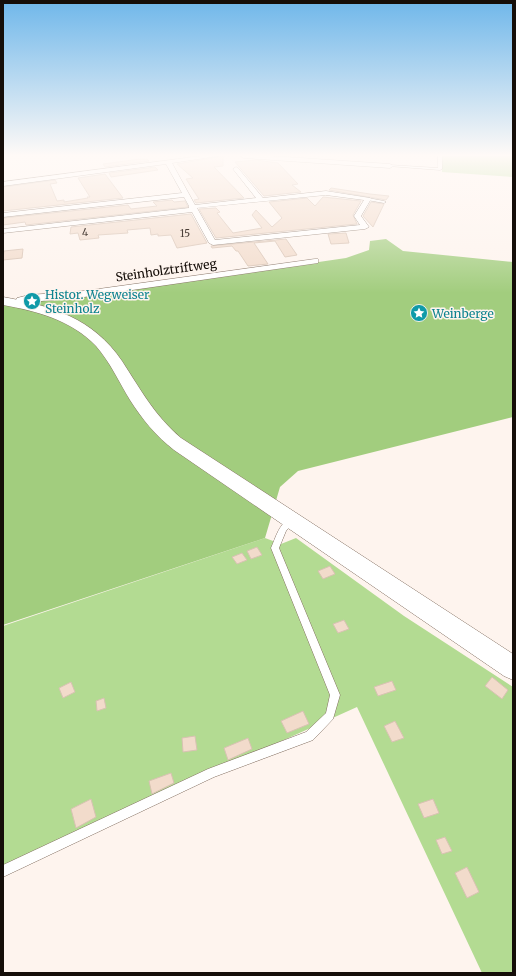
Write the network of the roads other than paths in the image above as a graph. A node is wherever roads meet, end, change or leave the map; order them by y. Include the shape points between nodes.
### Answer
1 (126, 202) edge
2 (189, 202) edge
3 (248, 202) edge
4 (366, 202) edge
5 (192, 208) junction
6 (3, 215) edge
7 (3, 231) edge
8 (315, 261) dead end
9 (3, 301) edge
10 (23, 303) junction
11 (291, 521) junction
12 (513, 668) edge
13 (3, 871) edge

1 - 6 street
2 - 5 street
3 - 5 street
4 - 5 street via 357,216 365,227 213,243
5 - 7 street
8 - 10 street, Steinholztriftweg via 92,293 29,298
9 - 10 main road
10 - 11 main road via 59,316 93,336 112,358 144,410 170,438
11 - 12 main road
11 - 13 lane via 283,529 275,548 335,695 330,716 309,736 212,773

